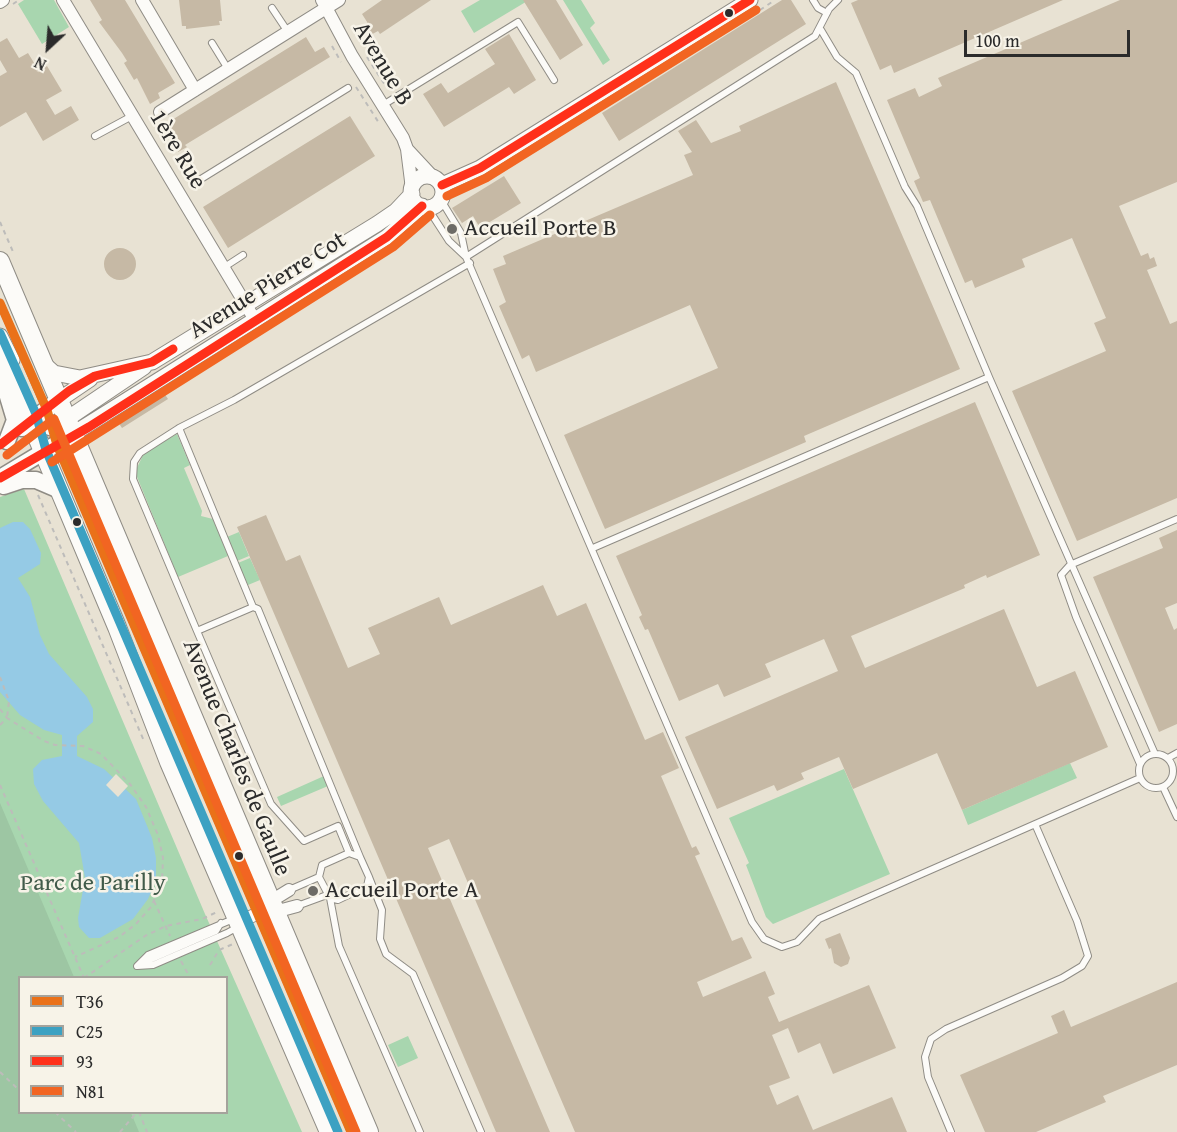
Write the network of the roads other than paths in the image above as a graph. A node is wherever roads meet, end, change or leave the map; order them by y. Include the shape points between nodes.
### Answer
1 (63, 0) edge
2 (142, 0) edge
3 (339, 0) edge
4 (750, 0) edge
5 (813, 0) edge
6 (836, 1) edge
7 (324, 4) edge
8 (272, 8) dead end
9 (827, 13) junction
10 (821, 30) junction
11 (288, 32) junction
12 (212, 43) dead end
13 (228, 69) junction
14 (554, 80) dead end
15 (348, 88) dead end
16 (195, 90) junction
17 (382, 106) junction
18 (160, 112) dead end
19 (132, 116) junction
20 (95, 136) dead end
21 (407, 149) junction
22 (201, 179) dead end
23 (427, 194) junction
24 (243, 255) dead end
25 (468, 260) junction
26 (0, 261) edge
27 (223, 268) junction
28 (0, 303) edge
29 (246, 305) junction
30 (255, 320) junction
31 (0, 336) edge
32 (0, 349) edge
33 (152, 362) junction
34 (45, 364) junction
35 (0, 369) edge
36 (95, 376) junction
37 (989, 377) junction
38 (44, 412) junction
39 (64, 427) junction
40 (179, 428) junction
41 (3, 443) edge
42 (50, 449) junction
43 (0, 478) edge
44 (0, 487) edge
45 (57, 489) junction
46 (1177, 519) edge
47 (593, 548) junction
48 (1070, 565) junction
49 (253, 607) junction
50 (197, 631) junction
51 (1177, 753) edge
52 (1155, 754) junction
53 (1168, 758) junction
54 (1140, 764) junction
55 (1140, 778) junction
56 (1163, 787) junction
57 (1177, 818) edge
58 (1035, 824) junction
59 (349, 853) junction
60 (360, 857) junction
61 (320, 877) junction
62 (369, 877) junction
63 (289, 890) joint
64 (329, 897) junction
65 (297, 906) joint
66 (264, 911) junction
67 (229, 926) junction
68 (216, 931) junction
69 (137, 966) junction
70 (329, 1132) edge
71 (351, 1132) edge
72 (369, 1132) edge
73 (420, 1132) edge
74 (481, 1132) edge
75 (951, 1132) edge

1 - 19 street, 1ère Rue
2 - 16 street
3 - 7 street
4 - 23 street, Avenue Pierre Cot via 480,168
5 - 9 lane
6 - 9 lane
7 - 11 street
7 - 17 street, Avenue B
8 - 11 lane
9 - 10 lane
10 - 25 lane
10 - 37 lane via 837,57 855,73 917,206
11 - 13 street
12 - 13 lane
13 - 16 street
14 - 17 lane via 518,22
15 - 22 lane
16 - 18 street
17 - 21 street, Avenue B
19 - 20 lane
19 - 27 street, 1ère Rue
21 - 23 street, Avenue B
21 - 23 street, Avenue B
23 - 25 lane via 449,241
23 - 25 lane via 461,233
23 - 29 street, Avenue Pierre Cot
23 - 30 street, Avenue Pierre Cot via 387,237
24 - 27 lane
25 - 40 lane via 234,400
25 - 47 lane
26 - 34 main road
27 - 29 street, 1ère Rue
28 - 38 lane
29 - 30 street, 1ère Rue
29 - 33 street, Avenue Pierre Cot
30 - 39 street, Avenue Pierre Cot
31 - 38 street
32 - 38 main road
33 - 36 street, Avenue Pierre Cot
33 - 39 street, Avenue Pierre Cot
34 - 36 street, Avenue Pierre Cot via 65,377
34 - 38 main road
35 - 41 main road via 15,420
36 - 38 street, Avenue Pierre Cot
37 - 47 lane
37 - 48 lane
38 - 39 main road, Avenue Charles de Gaulle
38 - 39 main road
38 - 41 main road
38 - 42 main road
39 - 42 main road
39 - 66 main road, Avenue Charles de Gaulle via 128,558
40 - 49 lane
40 - 50 lane via 147,446 134,462 133,478
42 - 43 main road
42 - 45 main road
42 - 66 lane
44 - 45 main road via 36,480
45 - 67 main road
46 - 48 lane
47 - 58 lane via 752,922 764,939 782,947 797,942 819,919
48 - 52 lane via 1075,568
48 - 54 lane via 1061,575
49 - 50 lane
49 - 60 lane via 258,609
50 - 59 lane via 271,804 304,841 338,826
51 - 53 lane
52 - 53 lane
52 - 54 lane
53 - 56 lane via 1173,774
54 - 55 lane
55 - 56 lane via 1153,788
55 - 58 lane
56 - 57 lane
58 - 75 lane via 1088,956 1082,966 1062,978 946,1029 932,1040 925,1058 928,1077
59 - 60 lane
59 - 61 lane via 322,865
60 - 62 lane
61 - 63 lane
61 - 64 lane
62 - 64 lane via 364,890 338,900
62 - 74 lane via 382,910 380,939 386,954 413,974
63 - 66 street
64 - 65 lane
64 - 73 lane via 339,946
65 - 66 street
66 - 67 street
66 - 71 lane
66 - 72 main road, Avenue Charles de Gaulle
67 - 68 lane
67 - 68 lane
67 - 69 lane via 153,965
67 - 69 lane via 148,955
67 - 70 main road
68 - 69 lane

